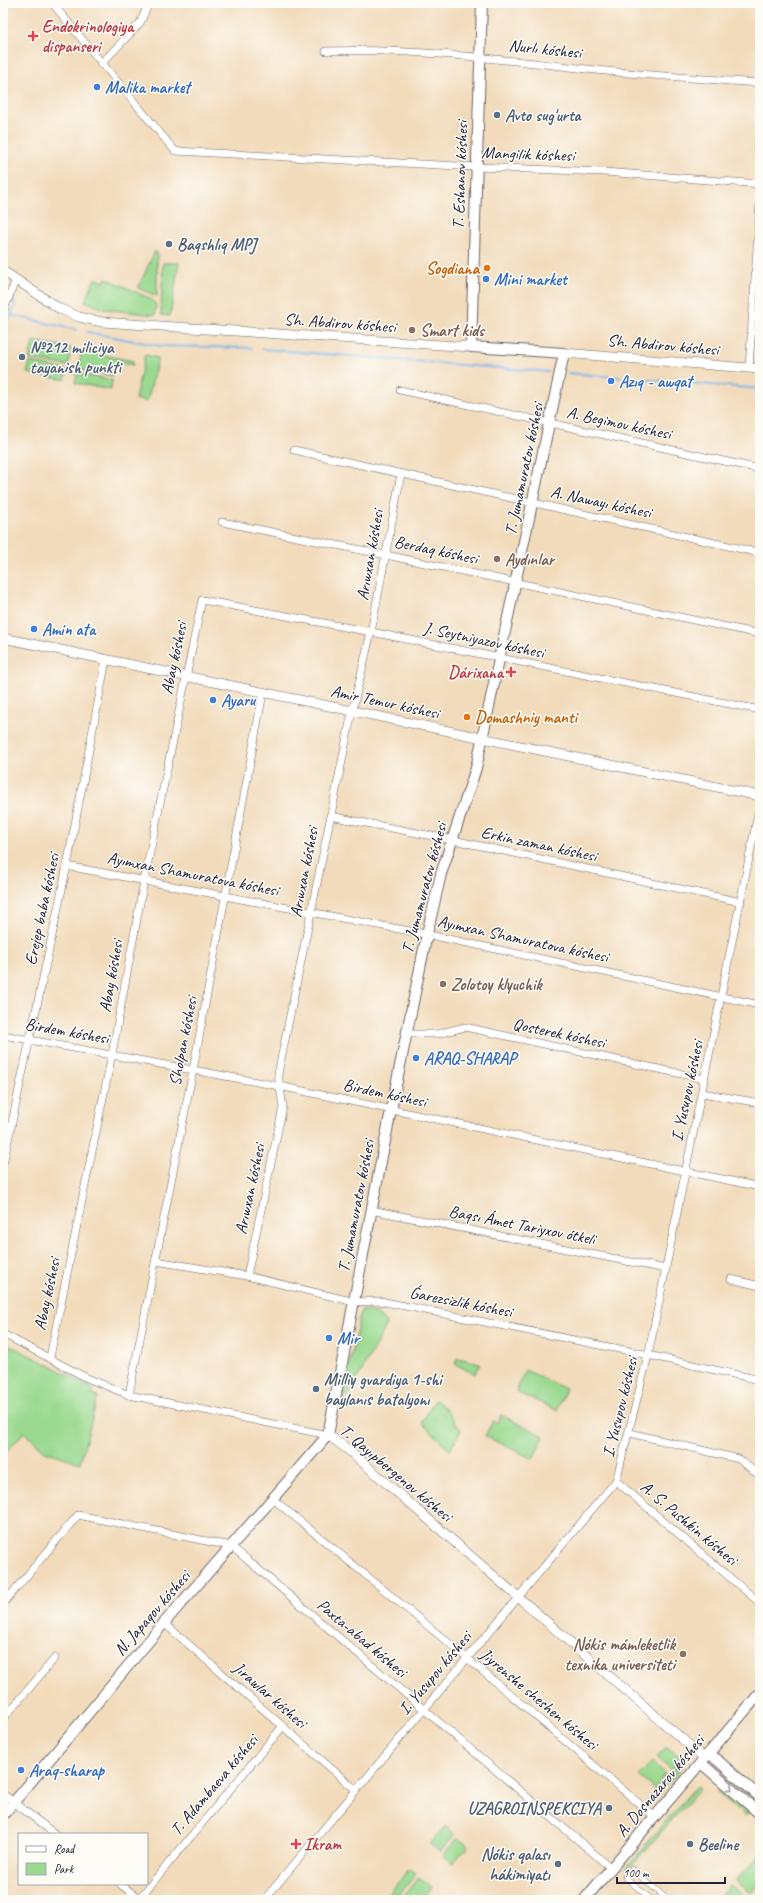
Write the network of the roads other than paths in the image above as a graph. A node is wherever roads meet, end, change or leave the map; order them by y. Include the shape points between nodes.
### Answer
1 (52, 3) edge
2 (149, 3) edge
3 (482, 3) edge
4 (326, 51) dead end
5 (479, 58) junction
6 (101, 64) junction
7 (760, 83) edge
8 (477, 168) junction
9 (760, 184) edge
10 (760, 203) edge
11 (3, 271) edge
12 (16, 279) junction
13 (3, 312) edge
14 (471, 347) junction
15 (564, 353) junction
16 (749, 368) junction
17 (760, 369) edge
18 (400, 390) dead end
19 (549, 423) junction
20 (294, 450) dead end
21 (760, 469) edge
22 (400, 474) junction
23 (533, 503) junction
24 (222, 522) dead end
25 (760, 553) edge
26 (386, 555) junction
27 (517, 583) junction
28 (202, 600) joint
29 (371, 632) junction
30 (760, 634) edge
31 (4, 641) edge
32 (499, 659) junction
33 (106, 660) junction
34 (185, 677) junction
35 (263, 693) junction
36 (760, 710) edge
37 (352, 712) junction
38 (483, 738) junction
39 (760, 796) edge
40 (760, 804) edge
41 (330, 816) junction
42 (452, 840) junction
43 (67, 866) junction
44 (144, 881) junction
45 (225, 896) junction
46 (741, 902) junction
47 (312, 911) junction
48 (427, 934) junction
49 (722, 997) junction
50 (760, 1005) edge
51 (407, 1034) junction
52 (3, 1035) edge
53 (28, 1040) junction
54 (112, 1054) junction
55 (193, 1070) junction
56 (705, 1079) junction
57 (280, 1086) junction
58 (702, 1093) junction
59 (760, 1103) edge
60 (391, 1110) junction
61 (3, 1164) edge
62 (686, 1172) junction
63 (760, 1187) edge
64 (371, 1210) junction
65 (156, 1261) junction
66 (666, 1269) junction
67 (247, 1276) junction
68 (731, 1279) dead end
69 (760, 1286) edge
70 (354, 1302) junction
71 (3, 1334) edge
72 (648, 1356) junction
73 (50, 1358) junction
74 (760, 1380) edge
75 (129, 1395) junction
76 (630, 1433) junction
77 (328, 1435) junction
78 (760, 1476) edge
79 (616, 1481) junction
80 (273, 1499) junction
81 (231, 1546) junction
82 (518, 1598) junction
83 (760, 1603) edge
84 (3, 1604) edge
85 (164, 1623) junction
86 (55, 1658) dead end
87 (467, 1658) junction
88 (760, 1693) edge
89 (424, 1709) junction
90 (3, 1719) edge
91 (283, 1726) junction
92 (704, 1758) junction
93 (356, 1790) junction
94 (3, 1794) edge
95 (760, 1796) edge
96 (13, 1802) junction
97 (760, 1814) edge
98 (3, 1815) edge
99 (655, 1817) junction
100 (54, 1833) edge
101 (611, 1868) junction
102 (632, 1869) dead end
103 (625, 1877) dead end
104 (121, 1885) edge
105 (140, 1900) edge
106 (264, 1900) edge
107 (584, 1900) edge
108 (652, 1900) edge
109 (668, 1900) edge

1 - 6 street
2 - 6 street via 140,23
3 - 5 main road, T. Eshanov kóshesi
4 - 5 street, Nurlı kóshesi via 364,49
5 - 7 street, Nurlı kóshesi
5 - 8 main road, T. Eshanov kóshesi
6 - 8 street, Mangilik kóshesi via 175,151
8 - 9 street, Mangilik kóshesi via 604,172
8 - 14 main road, T. Eshanov kóshesi
10 - 16 street
11 - 12 street, Sh. Abdirov kóshesi
12 - 13 street
12 - 14 street, Sh. Abdirov kóshesi via 60,309 78,317 102,322
14 - 15 main road, Sh. Abdirov kóshesi
15 - 16 street, Sh. Abdirov kóshesi
15 - 19 main road, T. Jumamuratov kóshesi
16 - 17 street, Sh. Abdirov kóshesi
18 - 19 street, A. Begimov kóshesi
19 - 21 street, A. Begimov kóshesi
19 - 23 main road, T. Jumamuratov kóshesi
20 - 22 street, A. Nawayı kóshesi
22 - 23 street, A. Nawayı kóshesi
22 - 26 street, Arıwxan kóshesi
23 - 25 street, A. Nawayı kóshesi
23 - 27 main road, T. Jumamuratov kóshesi
24 - 26 street, Berdaq kóshesi
26 - 27 street, Berdaq kóshesi
26 - 29 street, Arıwxan kóshesi
27 - 30 street, Berdaq kóshesi
27 - 32 main road, T. Jumamuratov kóshesi
28 - 29 street, J. Seytniyazov kóshesi
28 - 34 street, Abay kóshesi
29 - 32 street, J. Seytniyazov kóshesi
29 - 37 street, Arıwxan kóshesi
31 - 33 street, Amir Temur kóshesi
32 - 36 street, J. Seytniyazov kóshesi
32 - 38 main road, T. Jumamuratov kóshesi
33 - 34 street, Amir Temur kóshesi
33 - 43 street, Erejep baba kóshesi
34 - 35 street, Amir Temur kóshesi
34 - 44 street, Abay kóshesi
35 - 37 street, Amir Temur kóshesi
35 - 45 street, Sholpan kóshesi
37 - 38 street, Amir Temur kóshesi
37 - 41 street, Arıwxan kóshesi
38 - 39 street, Amir Temur kóshesi
38 - 42 main road, T. Jumamuratov kóshesi via 476,768
40 - 46 street, I. Yusupov kóshesi
41 - 42 street, Erkin zaman kóshesi
41 - 47 street, Arıwxan kóshesi
42 - 46 street, Erkin zaman kóshesi
42 - 48 main road, T. Jumamuratov kóshesi
43 - 44 street, Ayımxan Shamuratova kóshesi
43 - 53 street, Erejep baba kóshesi
44 - 45 street, Ayımxan Shamuratova kóshesi
44 - 54 street, Abay kóshesi
45 - 47 street, Ayımxan Shamuratova kóshesi
45 - 55 street, Sholpan kóshesi
46 - 49 street, I. Yusupov kóshesi
47 - 48 street, Ayımxan Shamuratova kóshesi
47 - 57 street, Arıwxan kóshesi via 278,1074
48 - 49 street, Ayımxan Shamuratova kóshesi
48 - 51 main road, T. Jumamuratov kóshesi
49 - 50 street, Ayımxan Shamuratova kóshesi
49 - 56 street, I. Yusupov kóshesi
51 - 56 street, Qosterek kóshesi via 437,1034 465,1028
51 - 60 main road, T. Jumamuratov kóshesi
52 - 53 street, Birdem kóshesi
53 - 54 street, Birdem kóshesi
53 - 61 street, Erejep baba kóshesi
54 - 55 street, Birdem kóshesi
54 - 73 street, Abay kóshesi
55 - 57 street, Birdem kóshesi
55 - 65 street, Sholpan kóshesi
56 - 58 street, I. Yusupov kóshesi
57 - 60 street, Birdem kóshesi
57 - 67 street, Arıwxan kóshesi via 282,1107
58 - 59 street
58 - 62 street, I. Yusupov kóshesi
60 - 62 street, Birdem kóshesi
60 - 64 main road, T. Jumamuratov kóshesi
62 - 63 street, Birdem kóshesi
62 - 66 street, I. Yusupov kóshesi
64 - 66 street, Baqsı Ámet Tariyxov ótkeli
64 - 70 main road, T. Jumamuratov kóshesi
65 - 67 street, Ǵarezsizlik kóshesi
65 - 75 street, Sholpan kóshesi
66 - 72 street, I. Yusupov kóshesi
67 - 70 street, Ǵarezsizlik kóshesi
68 - 69 street
70 - 72 street, Ǵarezsizlik kóshesi via 380,1301
70 - 77 main road, T. Jumamuratov kóshesi
71 - 73 street, T. Qayıpbergenov kóshesi
72 - 74 street, Ǵarezsizlik kóshesi
72 - 76 street, I. Yusupov kóshesi
73 - 75 street, T. Qayıpbergenov kóshesi via 87,1378
75 - 77 street, T. Qayıpbergenov kóshesi
76 - 78 street via 739,1458
76 - 79 street, I. Yusupov kóshesi
77 - 80 main road, N. Japaqov kóshesi
77 - 82 street, T. Qayıpbergenov kóshesi
79 - 82 street, I. Yusupov kóshesi
79 - 83 street, A. S. Pushkin kóshesi
80 - 81 main road, N. Japaqov kóshesi
80 - 87 street, Jiyrenshe sheshen kóshesi
81 - 84 street, Paxta-abad kóshesi via 78,1515
81 - 85 main road, N. Japaqov kóshesi
81 - 89 street, Paxta-abad kóshesi
82 - 87 street, I. Yusupov kóshesi
82 - 92 street, T. Qayıpbergenov kóshesi
85 - 91 street, Jırawlar kóshesi
85 - 96 main road, N. Japaqov kóshesi
86 - 90 street
87 - 89 street, I. Yusupov kóshesi
87 - 99 street, Jiyrenshe sheshen kóshesi
88 - 92 main road, A. Dosnazarov kóshesi
89 - 93 street, I. Yusupov kóshesi
89 - 101 street, Paxta-abad kóshesi
91 - 93 street, Jırawlar kóshesi
91 - 105 street, T. Adambaeva kóshesi
92 - 95 main road, T. Qayıpbergenov kóshesi
92 -> 97 main road, T. Qayıpbergenov kóshesi
92 - 99 main road, A. Dosnazarov kóshesi
93 - 106 street, I. Yusupov kóshesi
94 - 96 street
96 - 98 main road, N. Japaqov kóshesi
96 - 100 street
99 - 101 main road, A. Dosnazarov kóshesi
101 - 107 main road, A. Dosnazarov kóshesi
102 - 109 street
103 - 108 street
104 - 105 street

